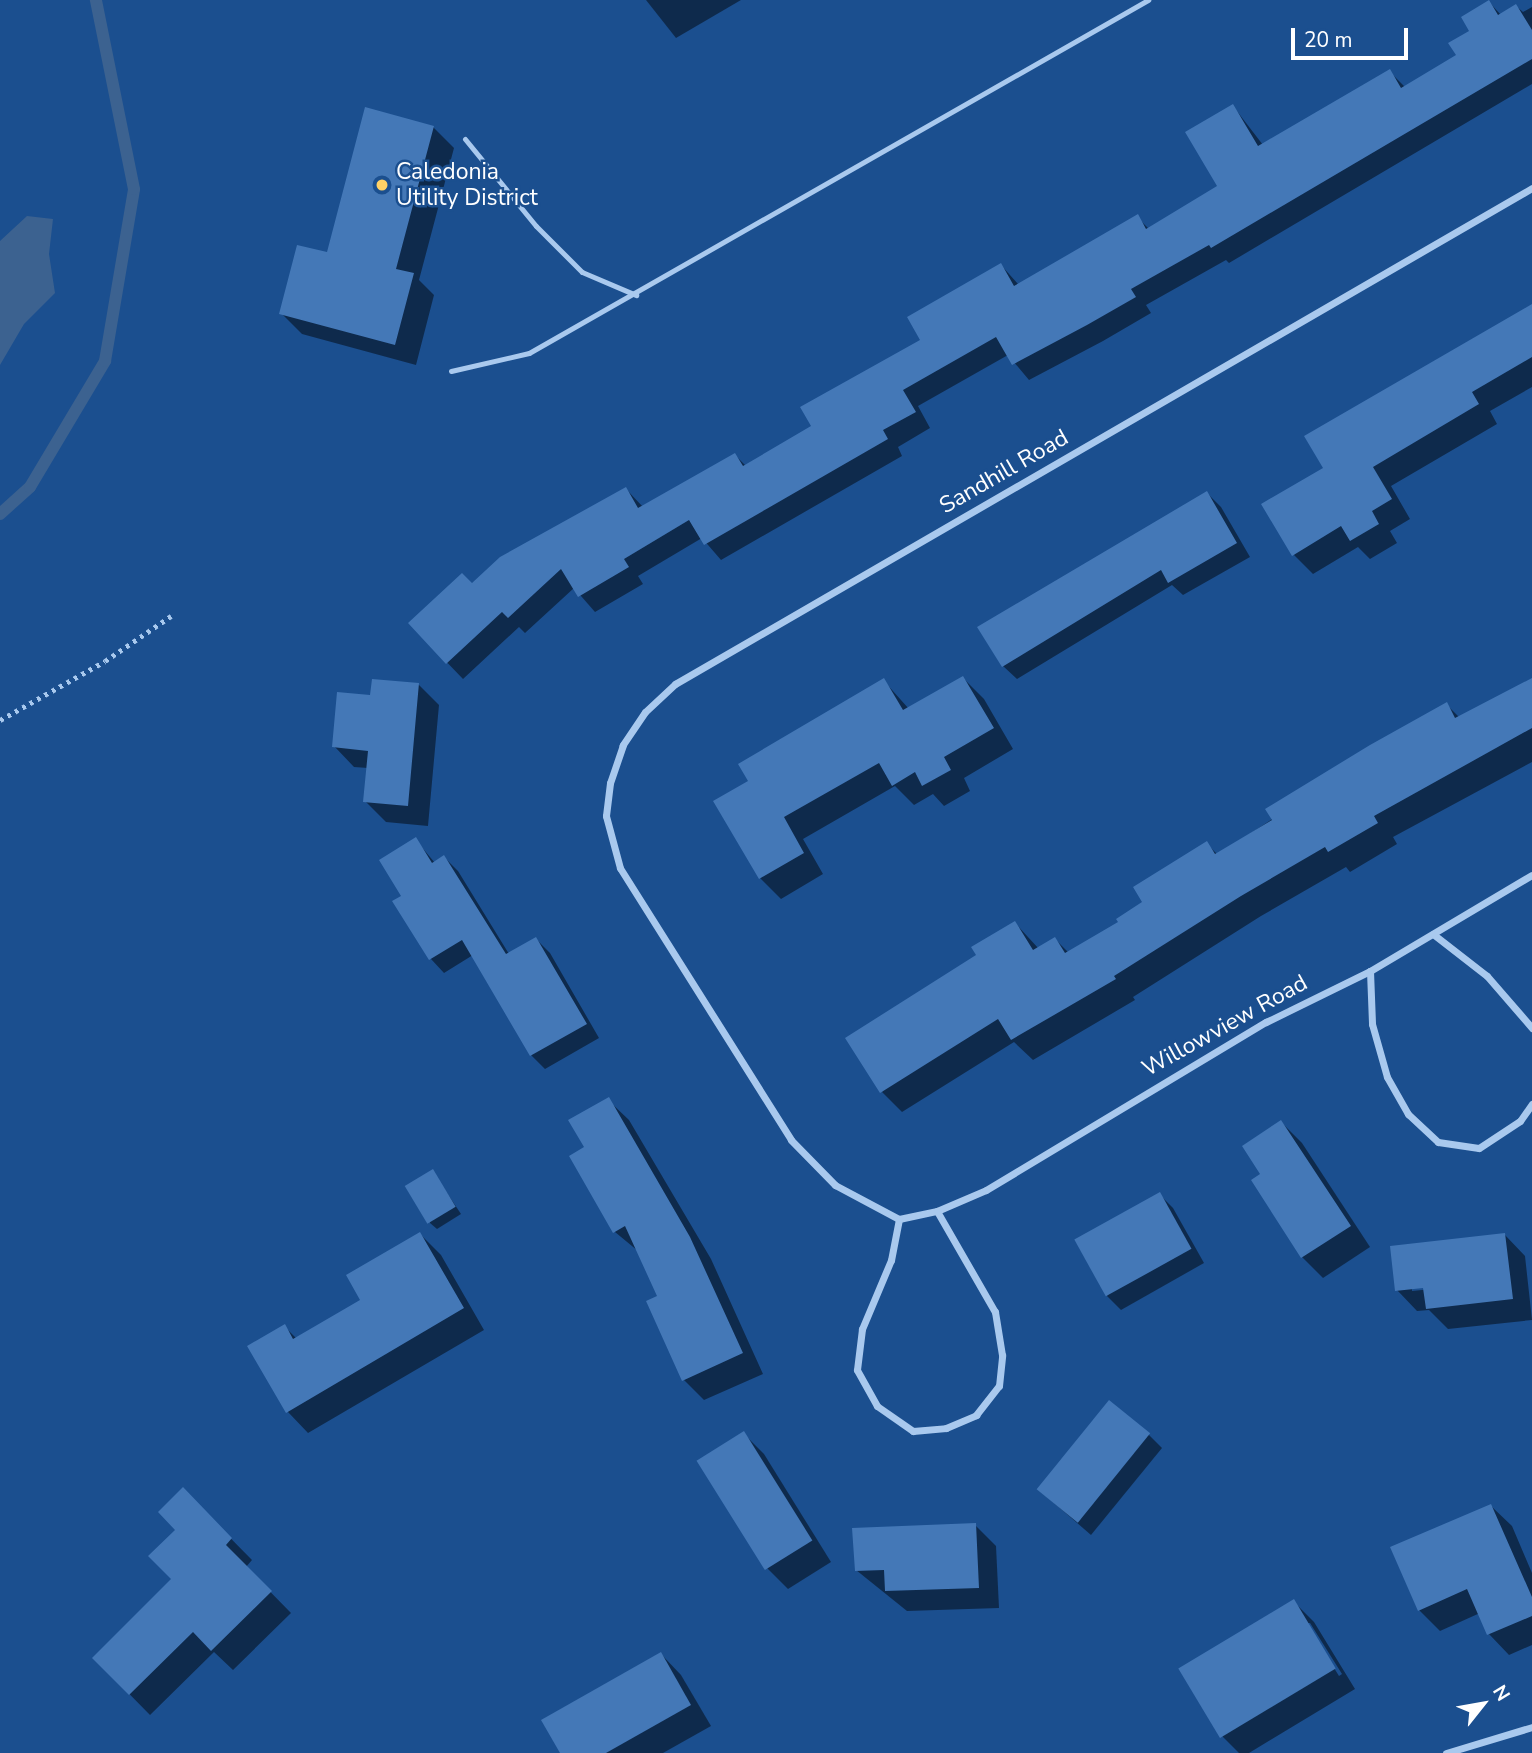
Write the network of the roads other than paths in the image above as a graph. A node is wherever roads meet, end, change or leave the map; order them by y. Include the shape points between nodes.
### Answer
1 (1148, 0) edge
2 (466, 139) dead end
3 (1532, 188) edge
4 (636, 295) junction
5 (451, 371) dead end
6 (1532, 875) edge
7 (1433, 934) junction
8 (1370, 971) junction
9 (1532, 1028) edge
10 (1532, 1104) edge
11 (937, 1210) junction
12 (899, 1219) junction
13 (1532, 1727) edge
14 (1446, 1753) edge

1 - 4 lane
2 - 4 lane via 536,226 582,272
3 - 12 street, Sandhill Road via 674,684 623,745 610,783 606,816 620,868 791,1140 835,1185
4 - 5 lane via 529,353
6 - 7 street, Willowview Road
7 - 8 street, Willowview Road
7 - 9 street via 1487,976
8 - 10 street via 1372,1024 1387,1077 1408,1114 1438,1142 1479,1148 1520,1121
8 - 11 street, Willowview Road via 1266,1021 986,1190
11 - 12 street, Willowview Road
11 - 12 street via 995,1312 1002,1355 999,1386 976,1415 946,1428 913,1431 877,1406 856,1370 862,1329 891,1260
13 - 14 street

